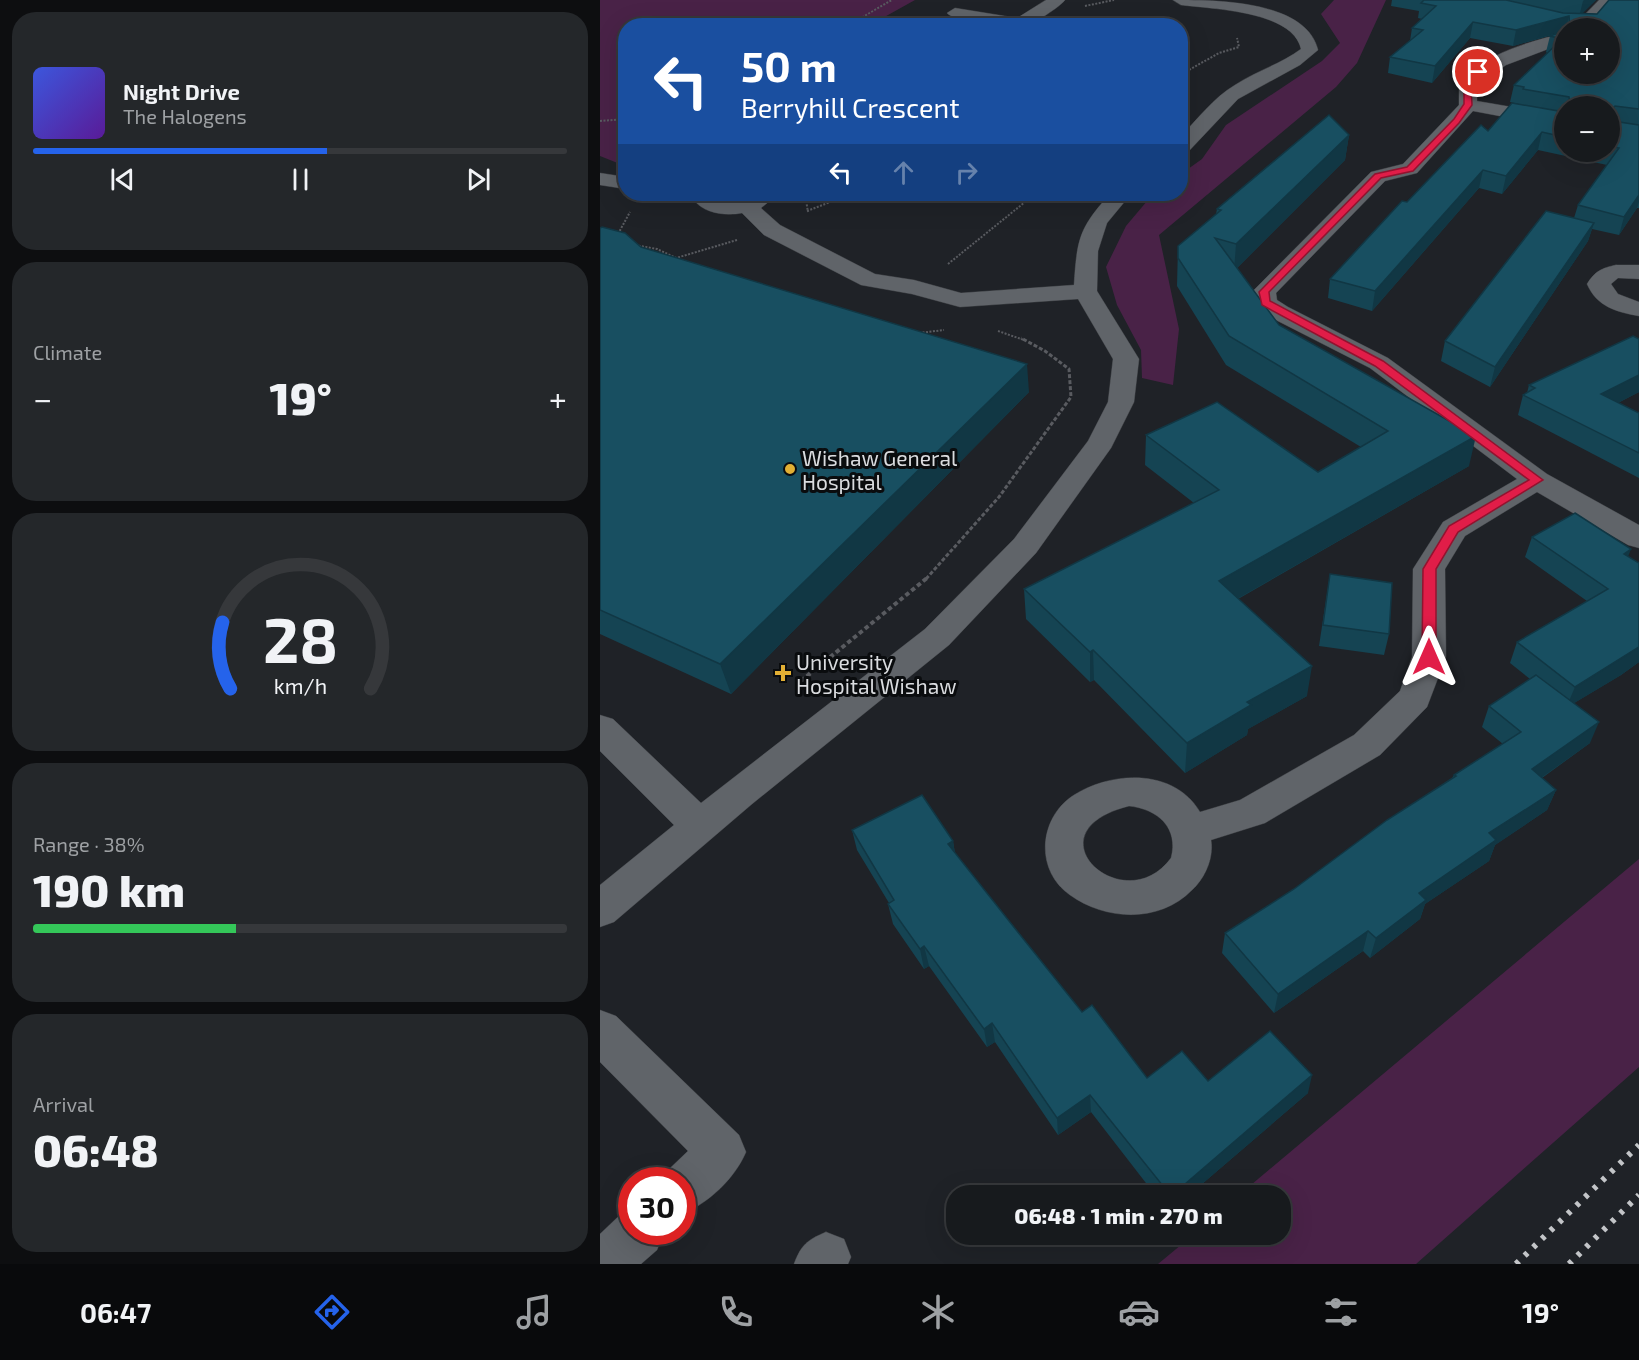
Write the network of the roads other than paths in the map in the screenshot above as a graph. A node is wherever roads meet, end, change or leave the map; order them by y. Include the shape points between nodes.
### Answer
1 (1058, 0) edge
2 (1181, 0) edge
3 (1608, 0) edge
4 (955, 13) dead end
5 (983, 18) edge
6 (1027, 18) edge
7 (1591, 18) edge
8 (1554, 34) edge
9 (1468, 105) junction
10 (1554, 120) edge
11 (1188, 142) edge
12 (600, 179) edge
13 (618, 182) edge
14 (707, 201) edge
15 (751, 201) edge
16 (758, 201) edge
17 (1115, 201) edge
18 (1639, 272) edge
19 (1085, 291) junction
20 (1639, 309) edge
21 (1537, 480) junction
22 (1639, 538) edge
23 (600, 729) edge
24 (700, 826) junction
25 (1190, 831) dead end
26 (600, 909) edge
27 (600, 1031) edge
28 (696, 1177) edge
29 (625, 1245) edge
30 (605, 1264) edge

1 - 6 street
2 - 11 street via 1278,11 1306,36 1310,50 1300,59 1239,89 1211,112
3 - 7 street
4 - 5 street
8 - 9 street via 1478,72 1468,85
9 - 10 street
9 - 21 street via 1410,169 1378,176 1264,292 1266,303 1379,363
12 - 13 street
14 - 15 street via 717,207
16 - 19 street via 772,230 869,280 960,300
17 - 19 street via 1097,222 1087,251
18 - 20 street via 1617,271 1607,274 1599,284 1607,297
19 - 24 street via 1126,359 1121,402 1094,452 1024,546 937,637
21 - 22 street
21 - 25 street via 1454,529 1429,569 1429,657 1415,698 1367,745 1252,812
23 - 24 street
24 - 26 street
27 - 28 street via 722,1152
29 - 30 street

